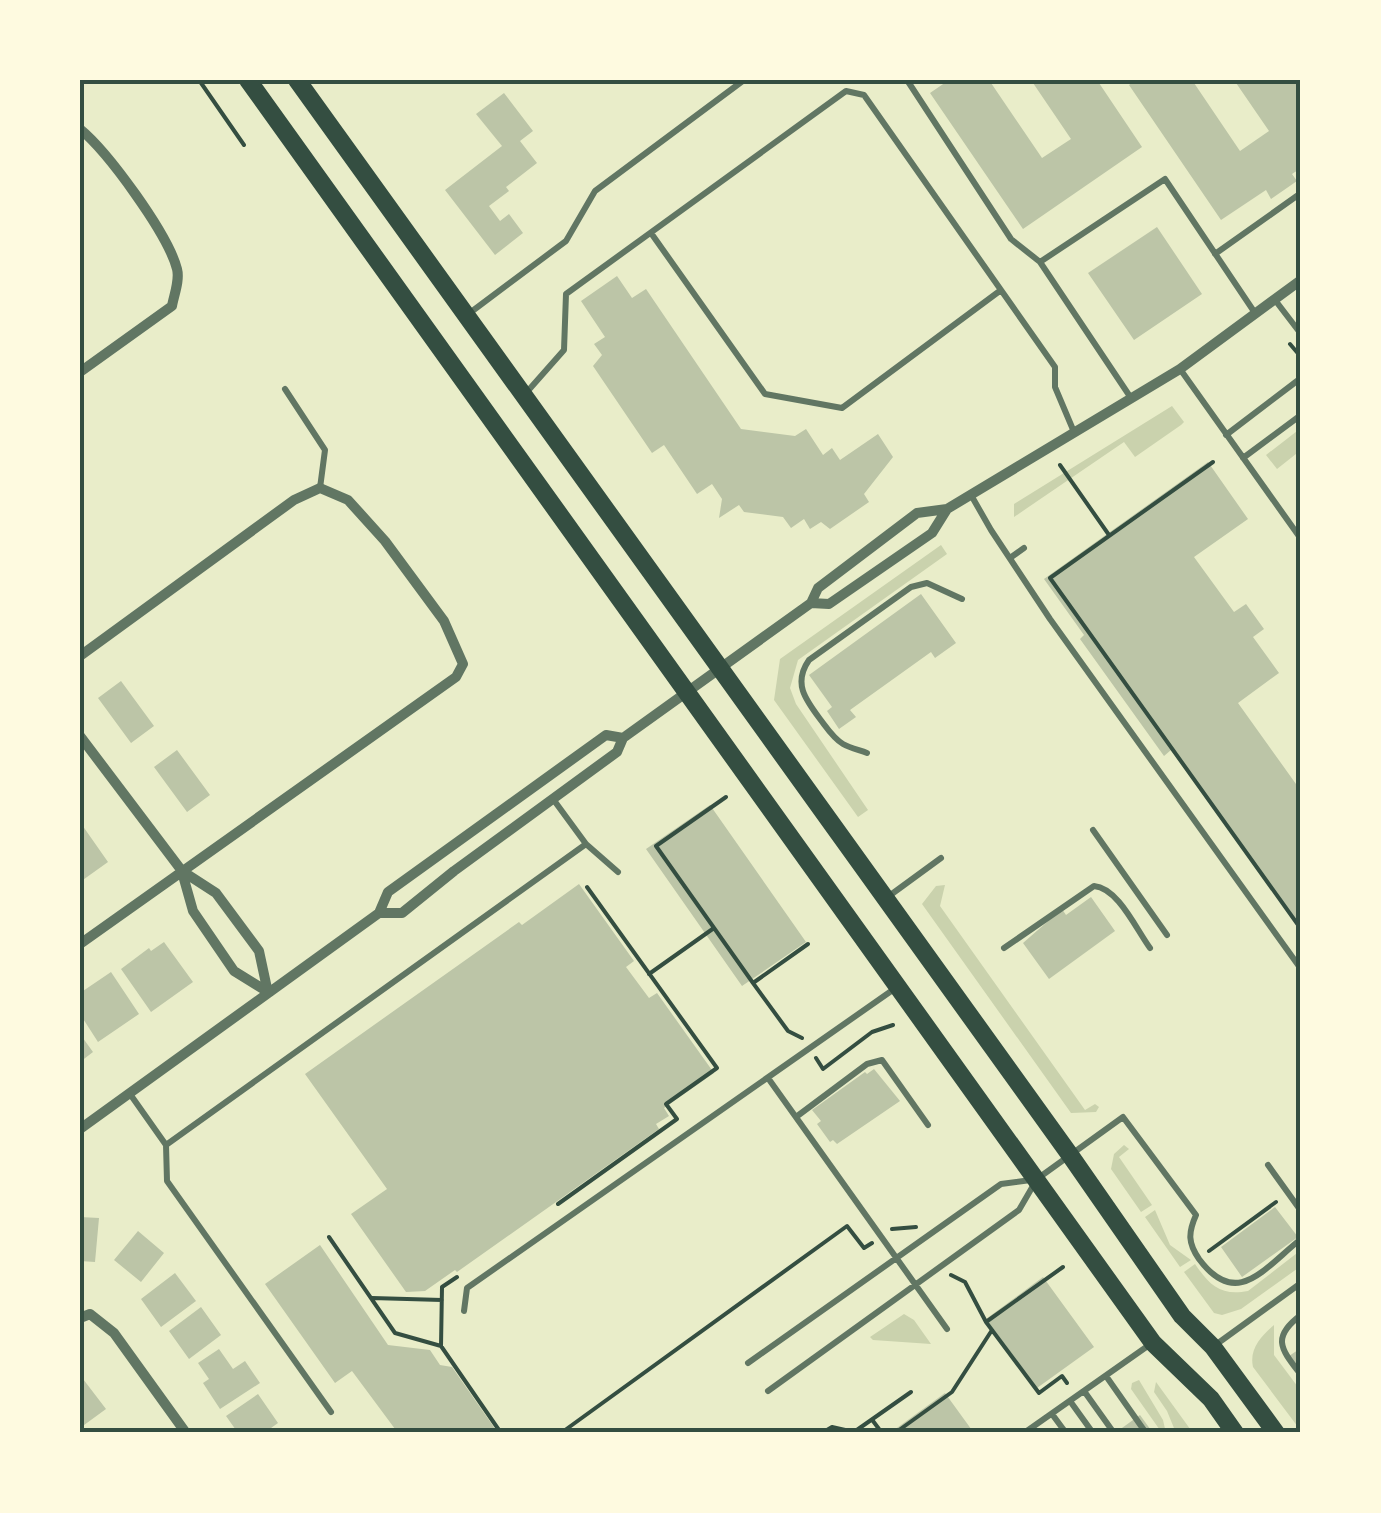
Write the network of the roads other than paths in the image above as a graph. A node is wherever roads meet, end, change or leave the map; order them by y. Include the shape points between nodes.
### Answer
1 (248, 80) edge
2 (297, 80) edge
3 (743, 80) edge
4 (908, 80) edge
5 (80, 129) edge
6 (1301, 193) edge
7 (650, 232) junction
8 (1215, 254) junction
9 (1040, 262) junction
10 (1301, 280) edge
11 (1002, 290) junction
12 (1274, 300) junction
13 (1256, 314) junction
14 (466, 316) junction
15 (1301, 334) edge
16 (1180, 369) junction
17 (80, 372) edge
18 (1301, 378) edge
19 (285, 389) dead end
20 (524, 395) junction
21 (1130, 398) junction
22 (1301, 415) edge
23 (1074, 432) junction
24 (1226, 434) junction
25 (1244, 458) junction
26 (320, 488) junction
27 (971, 495) junction
28 (948, 510) junction
29 (1301, 539) edge
30 (1024, 548) dead end
31 (1010, 558) junction
32 (962, 599) dead end
33 (811, 603) junction
34 (80, 656) edge
35 (719, 668) junction
36 (686, 693) junction
37 (80, 736) edge
38 (623, 738) junction
39 (866, 754) dead end
40 (553, 799) junction
41 (1093, 830) dead end
42 (586, 844) junction
43 (941, 858) dead end
44 (182, 871) junction
45 (618, 872) dead end
46 (884, 900) junction
47 (380, 914) junction
48 (1167, 935) dead end
49 (80, 944) edge
50 (1004, 948) dead end
51 (1150, 948) dead end
52 (1301, 969) edge
53 (898, 986) junction
54 (268, 993) junction
55 (768, 1078) junction
56 (129, 1094) junction
57 (796, 1117) junction
58 (928, 1125) dead end
59 (80, 1128) edge
60 (166, 1145) junction
61 (1070, 1155) junction
62 (1268, 1165) dead end
63 (1037, 1179) junction
64 (1301, 1211) edge
65 (1301, 1239) edge
66 (896, 1257) junction
67 (1301, 1283) edge
68 (915, 1285) junction
69 (464, 1312) dead end
70 (1301, 1315) edge
71 (80, 1318) edge
72 (946, 1329) dead end
73 (1154, 1342) junction
74 (1213, 1347) junction
75 (748, 1363) dead end
76 (1301, 1375) edge
77 (1106, 1376) junction
78 (768, 1390) dead end
79 (1084, 1391) junction
80 (1070, 1401) junction
81 (331, 1412) dead end
82 (1052, 1414) junction
83 (186, 1433) edge
84 (1024, 1433) edge
85 (1066, 1433) edge
86 (1093, 1433) edge
87 (1114, 1433) edge
88 (1146, 1433) edge
89 (1235, 1433) edge
90 (1276, 1433) edge

1 - 36 main road
2 - 14 main road
3 - 14 lane via 595,191 566,242
4 - 9 lane via 1011,239
5 - 17 street via 166,240 179,272 172,306
6 - 8 lane
7 - 11 lane via 765,394 842,408
7 - 11 lane via 846,91 864,95
7 - 20 lane via 566,294 564,350
8 - 9 lane via 1165,179
8 - 13 lane
9 - 21 lane
10 - 12 street
11 - 23 lane via 1055,366 1055,387
12 - 13 street
12 - 15 lane
13 - 16 street
14 - 20 main road
16 - 21 street
16 - 24 lane
18 - 24 lane
19 - 26 lane via 325,450
20 - 35 main road
21 - 23 street
22 - 25 lane
23 - 27 street
24 - 25 lane
25 - 29 lane
26 - 34 street via 294,500
26 - 44 street via 348,500 384,540 444,621 463,664 456,677
27 - 28 street
27 - 31 lane
28 - 33 street via 932,533 830,604
28 - 33 street via 918,513 818,588
30 - 31 lane
31 - 52 lane
32 - 39 lane via 928,584 911,587 809,660 800,679 804,698 837,740
33 - 35 street
35 - 36 street
35 - 46 main road
36 - 38 street
36 - 53 main road
37 - 44 street
38 - 40 street via 617,752
38 - 47 street via 606,735 419,869 388,892
40 - 42 lane
40 - 47 street via 402,913
41 - 48 lane
42 - 45 lane
42 - 60 lane
43 - 46 lane
44 - 49 street
44 - 54 street via 192,911 234,971
44 - 54 street via 216,893 259,951
46 - 61 main road
47 - 54 street
50 - 51 lane via 1094,886 1112,895
53 - 55 lane
53 - 63 main road
54 - 56 street
55 - 57 lane
55 - 69 lane via 466,1288
56 - 59 street
56 - 60 lane
57 - 58 lane via 882,1060
57 - 66 lane
60 - 81 lane via 167,1181
61 - 63 lane
61 - 65 lane via 1123,1117 1196,1216 1190,1247 1212,1277 1230,1285
61 - 74 main road via 1182,1316
62 - 64 lane
63 - 66 lane via 1000,1184
63 - 68 lane via 1019,1210
63 - 73 main road
66 - 68 lane
66 - 75 lane
67 - 74 lane
68 - 72 lane
68 - 78 lane
70 - 76 lane via 1289,1324 1281,1347
71 - 83 street via 90,1314 114,1333
73 - 77 lane
73 - 89 main road via 1211,1398
74 - 90 main road
77 - 79 lane
77 - 88 lane
79 - 80 lane
79 - 87 lane
80 - 82 lane
80 - 86 lane
82 - 84 lane
82 - 85 lane

